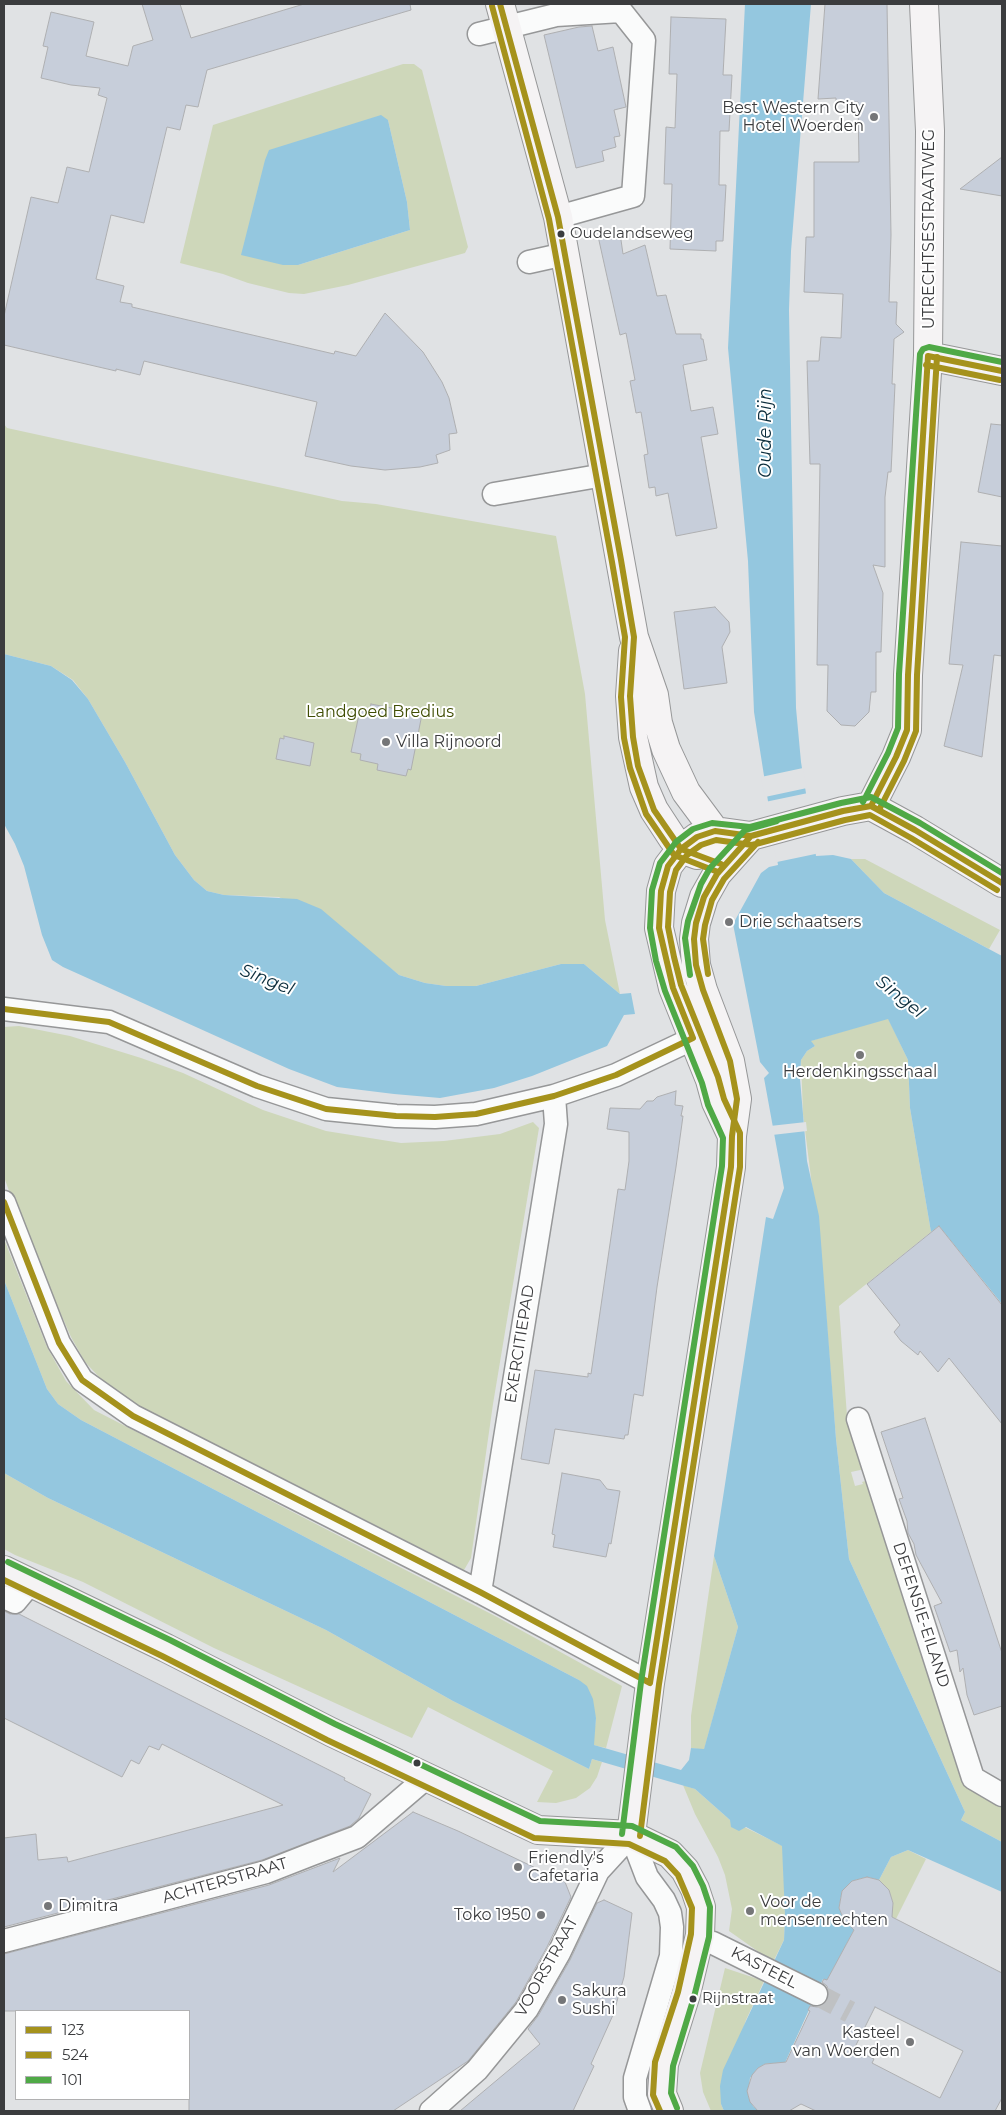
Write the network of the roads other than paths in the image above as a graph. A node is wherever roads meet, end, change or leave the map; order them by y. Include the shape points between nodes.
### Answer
1 (924, 4) edge
2 (504, 16) edge
3 (479, 34) dead end
4 (558, 217) junction
5 (565, 254) junction
6 (530, 262) dead end
7 (928, 356) junction
8 (1002, 371) edge
9 (604, 475) junction
10 (494, 494) dead end
11 (634, 637) junction
12 (871, 806) junction
13 (714, 831) junction
14 (761, 834) junction
15 (681, 848) junction
16 (724, 866) junction
17 (1002, 883) edge
18 (4, 1009) edge
19 (705, 1033) junction
20 (554, 1096) junction
21 (4, 1202) edge
22 (858, 1419) dead end
23 (4, 1570) edge
24 (30, 1584) junction
25 (480, 1592) junction
26 (4, 1597) edge
27 (650, 1683) junction
28 (426, 1778) junction
29 (1002, 1795) edge
30 (631, 1835) junction
31 (4, 1941) edge
32 (713, 1943) dead end
33 (816, 1994) tunnel mouth
34 (662, 2110) edge
35 (431, 2111) edge
36 (640, 2111) edge

1 - 7 main road, UTRECHTSESTRAATWEG via 930,131
2 - 3 street
2 - 4 main road
2 - 4 street via 621,11 644,40 633,196
4 - 5 main road
5 - 6 street
5 - 9 main road
7 - 8 main road
7 - 12 main road, UTRECHTSESTRAATWEG via 907,730
9 - 10 street
9 - 11 main road
11 - 13 main road via 654,695 666,749 686,792
11 - 15 main road via 630,696 638,766 654,810
12 - 14 main road
12 - 17 main road
13 - 14 main road
13 - 15 main road
13 - 16 main road
14 - 16 main road
15 - 16 main road
15 - 19 main road via 668,866 661,891 659,928 673,988
16 - 19 main road via 704,898 694,939 696,965 703,990
18 - 20 street via 108,1022 257,1086 326,1109 435,1117 476,1114
19 - 20 street via 616,1075
19 - 27 main road via 710,1080 732,1136 731,1167
20 - 25 street, EXERCITIEPAD via 556,1124
21 - 25 street via 58,1343 82,1380 134,1416
22 - 29 street, DEFENSIE-EILAND via 973,1778
23 - 24 main road
24 - 26 street via 15,1602
24 - 28 main road
25 - 27 street
27 - 30 main road
28 - 30 main road via 538,1830
28 - 31 street, ACHTERSTRAAT via 357,1836 266,1872
30 - 34 main road via 670,1854 684,1870 701,1908 700,1935 664,2064
30 - 35 street, VOORSTRAAT via 598,1871 559,1953 527,2009 477,2070
30 - 36 street via 647,1877 670,1913 672,1927 671,1956 635,2078 635,2097
32 - 33 street, KASTEEL

